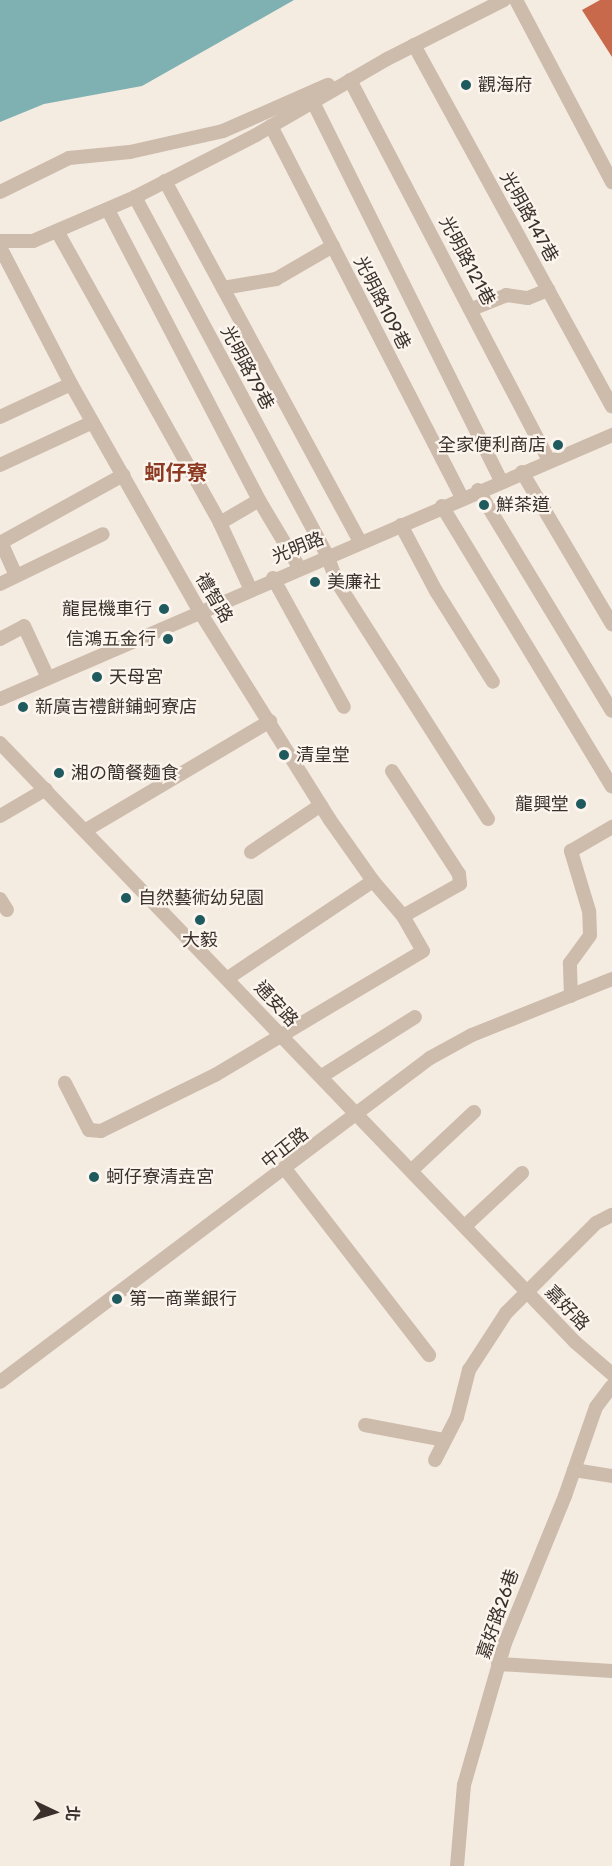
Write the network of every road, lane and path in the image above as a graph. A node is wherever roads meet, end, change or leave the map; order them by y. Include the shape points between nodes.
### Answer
1 (504, 0) edge
2 (516, 0) edge
3 (414, 45) junction
4 (387, 59) junction
5 (350, 80) junction
6 (313, 102) junction
7 (271, 126) junction
8 (165, 182) junction
9 (612, 182) edge
10 (0, 192) edge
11 (135, 197) junction
12 (108, 210) junction
13 (57, 231) junction
14 (0, 241) edge
15 (333, 246) junction
16 (0, 247) edge
17 (223, 288) junction
18 (548, 290) junction
19 (472, 309) junction
20 (71, 384) junction
21 (612, 406) edge
22 (0, 417) edge
23 (93, 422) junction
24 (612, 435) edge
25 (549, 460) junction
26 (0, 465) edge
27 (522, 472) junction
28 (123, 475) junction
29 (501, 480) junction
30 (478, 490) junction
31 (462, 496) junction
32 (260, 501) junction
33 (442, 506) junction
34 (220, 523) junction
35 (401, 525) junction
36 (103, 534) dead end
37 (0, 542) edge
38 (360, 542) junction
39 (327, 555) junction
40 (299, 567) junction
41 (16, 575) junction
42 (273, 578) junction
43 (0, 584) edge
44 (250, 588) junction
45 (200, 612) junction
46 (612, 624) edge
47 (0, 639) edge
48 (48, 678) junction
49 (494, 682) dead end
50 (0, 699) edge
51 (344, 707) dead end
52 (612, 711) edge
53 (270, 721) junction
54 (0, 743) edge
55 (392, 771) dead end
56 (612, 787) edge
57 (45, 789) junction
58 (321, 805) junction
59 (0, 816) edge
60 (488, 819) dead end
61 (612, 827) edge
62 (86, 830) junction
63 (251, 852) dead end
64 (372, 881) junction
65 (403, 916) junction
66 (228, 978) junction
67 (612, 979) edge
68 (571, 996) junction
69 (415, 1017) dead end
70 (279, 1034) junction
71 (322, 1076) junction
72 (65, 1083) dead end
73 (474, 1112) dead end
74 (356, 1114) junction
75 (286, 1170) junction
76 (412, 1170) junction
77 (522, 1173) dead end
78 (612, 1215) edge
79 (465, 1226) junction
80 (525, 1291) junction
81 (429, 1356) dead end
82 (612, 1374) edge
83 (0, 1382) edge
84 (612, 1386) edge
85 (365, 1425) dead end
86 (444, 1440) junction
87 (435, 1460) dead end
88 (574, 1470) junction
89 (612, 1476) edge
90 (498, 1664) junction
91 (612, 1671) edge
92 (458, 1866) edge

1 - 3 street
2 - 9 street
3 - 4 street
3 - 18 street, 光明路147巷
4 - 5 street
4 - 10 street via 223,131 130,152 69,158
5 - 6 street
5 - 19 street, 光明路121巷
6 - 7 street
6 - 29 street
7 - 8 street
7 - 15 street, 光明路109巷
8 - 11 street
8 - 17 street
11 - 12 street
11 - 39 street, 光明路79巷
12 - 13 street
12 - 32 street
13 - 14 street via 33,241
13 - 34 street
15 - 17 street via 276,279
15 - 31 street, 光明路109巷
16 - 20 street, 禮智路
17 - 38 street
18 - 19 street via 528,298 506,295
18 - 21 street, 光明路147巷
19 - 25 street, 光明路121巷
20 - 22 street
20 - 23 street, 禮智路
23 - 26 street
23 - 28 street, 禮智路
24 - 25 street, 光明路
25 - 27 street, 光明路
27 - 29 street, 光明路
27 - 46 street
28 - 37 street
28 - 45 street, 禮智路
29 - 30 street, 光明路
30 - 31 street, 光明路
30 - 52 street
31 - 33 street, 光明路
32 - 34 street
32 - 40 street
33 - 35 street, 光明路
33 - 56 street
34 - 44 street
35 - 38 street, 光明路
35 - 49 street via 436,591
36 - 41 street
37 - 41 street
38 - 39 street, 光明路
39 - 40 street, 光明路
39 - 60 street, 光明路79巷 via 337,582
40 - 42 street, 光明路
41 - 43 street
42 - 44 street, 光明路
42 - 51 street
44 - 45 street, 光明路
45 - 48 street, 光明路
45 - 53 street, 禮智路
47 - 48 street via 24,626
48 - 50 street, 光明路
53 - 58 street, 禮智路
53 - 62 street
54 - 57 street, 通安路
55 - 65 street via 459,874 460,884
57 - 59 street
57 - 62 street, 通安路
58 - 63 street
58 - 64 street, 禮智路
61 - 68 street via 571,851 589,911 590,935 570,963
62 - 66 street, 通安路
64 - 65 street, 禮智路
64 - 66 street
65 - 70 street, 禮智路 via 423,951
66 - 70 street, 通安路
67 - 68 street, 中正路
68 - 74 street, 中正路 via 451,1046
69 - 71 street
70 - 71 street, 通安路
70 - 72 street via 215,1075 101,1131 89,1130
71 - 74 street, 通安路
73 - 76 street
74 - 75 street, 中正路
74 - 76 street, 通安路
75 - 81 street
75 - 83 street, 中正路
76 - 79 street, 通安路
77 - 79 street
78 - 80 street via 596,1223
79 - 80 street, 通安路
80 - 82 street, 嘉好路
80 - 86 street via 469,1370 456,1417
84 - 88 street, 嘉好路26巷 via 596,1407
85 - 86 street
86 - 87 street
88 - 89 street
88 - 90 street, 嘉好路26巷
90 - 91 street
90 - 92 street, 嘉好路26巷 via 464,1785

